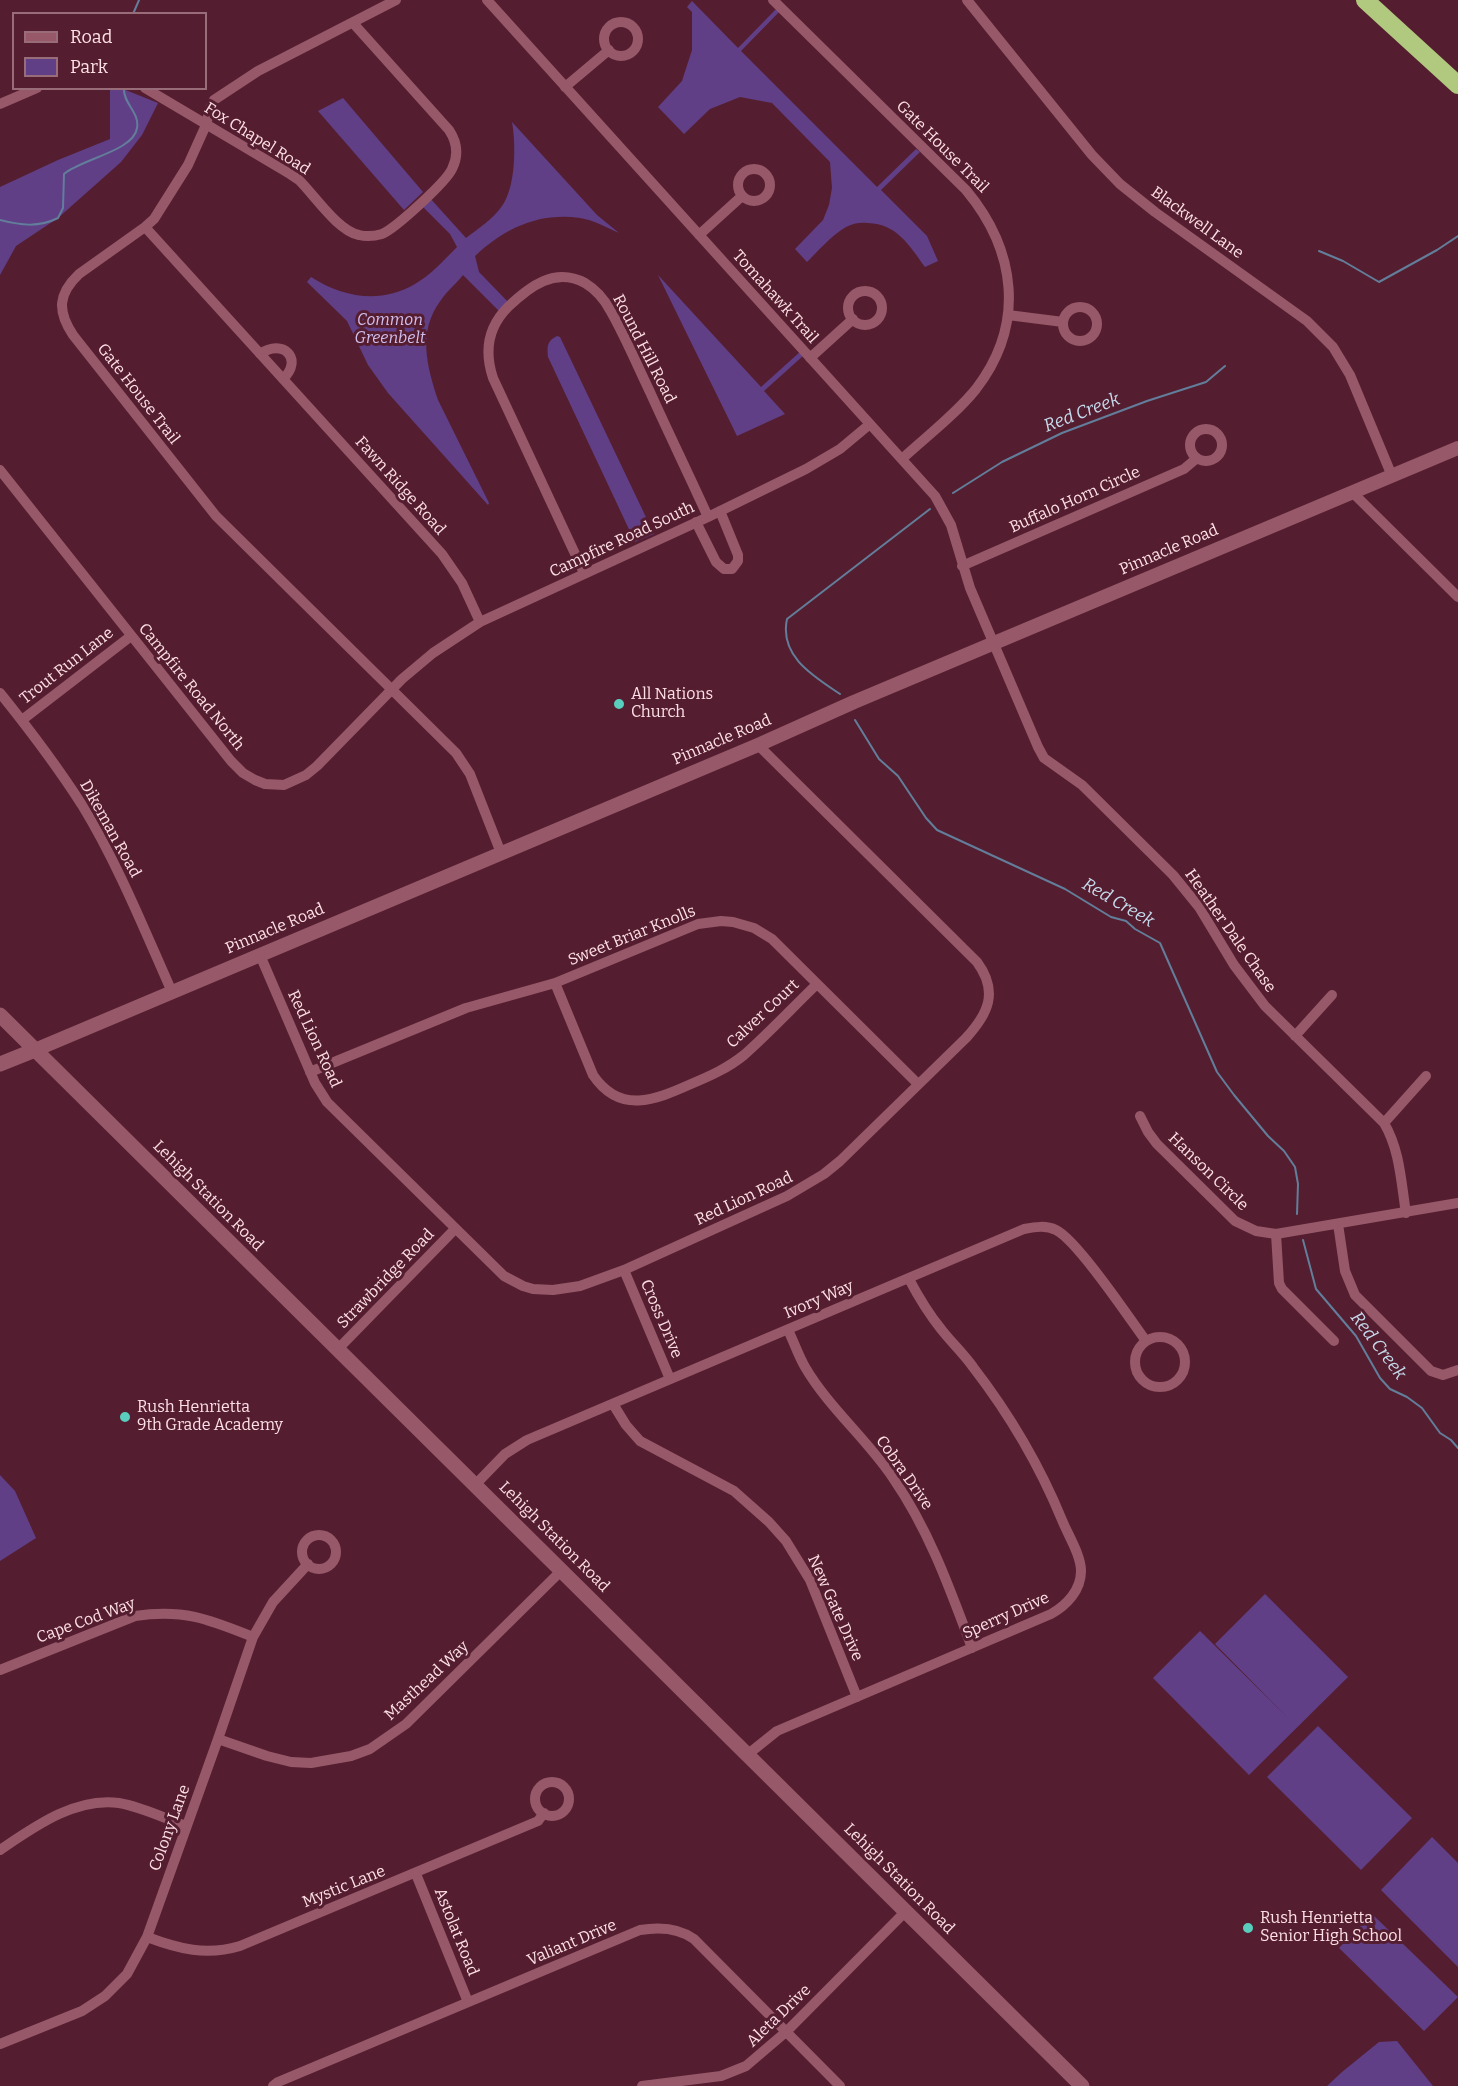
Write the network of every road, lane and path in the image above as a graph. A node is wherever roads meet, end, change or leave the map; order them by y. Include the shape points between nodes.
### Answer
1 (396, 0) edge
2 (487, 0) edge
3 (772, 0) edge
4 (967, 0) edge
5 (1365, 0) edge
6 (353, 23) junction
7 (609, 50) dead end
8 (1458, 85) edge
9 (565, 87) junction
10 (32, 90) edge
11 (148, 90) edge
12 (0, 104) edge
13 (206, 125) junction
14 (742, 196) dead end
15 (146, 227) junction
16 (699, 235) junction
17 (1008, 315) junction
18 (852, 319) dead end
19 (1063, 322) dead end
20 (260, 354) junction
21 (810, 358) junction
22 (283, 379) junction
23 (870, 424) junction
24 (1458, 448) edge
25 (1197, 458) dead end
26 (902, 459) junction
27 (0, 471) edge
28 (1392, 476) junction
29 (1352, 492) junction
30 (720, 511) junction
31 (708, 517) junction
32 (696, 522) junction
33 (962, 566) junction
34 (584, 573) junction
35 (1458, 597) edge
36 (480, 622) junction
37 (131, 636) junction
38 (994, 644) junction
39 (392, 691) junction
40 (0, 693) edge
41 (22, 720) junction
42 (758, 745) junction
43 (501, 853) junction
44 (260, 955) junction
45 (555, 983) junction
46 (817, 984) junction
47 (172, 992) junction
48 (1332, 995) dead end
49 (0, 1015) edge
50 (1295, 1036) junction
51 (35, 1050) junction
52 (0, 1065) edge
53 (310, 1072) junction
54 (1426, 1076) dead end
55 (918, 1084) junction
56 (1140, 1116) dead end
57 (1384, 1123) junction
58 (1458, 1203) edge
59 (1406, 1213) junction
60 (1338, 1224) junction
61 (455, 1228) junction
62 (1276, 1234) junction
63 (624, 1270) junction
64 (909, 1279) junction
65 (788, 1330) junction
66 (1146, 1341) junction
67 (1334, 1341) dead end
68 (338, 1349) junction
69 (1458, 1370) edge
70 (670, 1379) junction
71 (613, 1404) junction
72 (475, 1485) junction
73 (308, 1564) dead end
74 (561, 1571) junction
75 (253, 1636) junction
76 (972, 1648) junction
77 (0, 1670) edge
78 (858, 1697) junction
79 (218, 1739) junction
80 (747, 1755) junction
81 (544, 1813) dead end
82 (186, 1826) junction
83 (0, 1850) edge
84 (416, 1874) junction
85 (906, 1911) junction
86 (147, 1937) junction
87 (468, 2002) junction
88 (787, 2031) junction
89 (0, 2044) edge
90 (670, 2084) edge
91 (273, 2086) edge
92 (642, 2086) edge
93 (840, 2086) edge
94 (1082, 2086) edge

1 - 6 street, Gate House Trail
2 - 9 street, Tomahawk Trail
3 - 17 street, Gate House Trail via 978,205 1003,254
4 - 28 street, Blackwell Lane via 1120,184 1306,321 1333,347 1350,375
5 - 8 highway
6 - 13 street, Gate House Trail via 221,94 210,108
6 - 13 street, Fox Chapel Road via 449,130 456,147 453,168 445,180 389,230 367,236 346,230 299,180
7 - 9 street
9 - 16 street, Tomahawk Trail
10 - 12 street
11 - 13 street, Fox Chapel Road
13 - 15 street, Gate House Trail via 178,183
14 - 16 street
15 - 20 street, Fawn Ridge Road
15 - 39 street, Gate House Trail via 71,281 61,305 66,325 216,516
16 - 21 street, Tomahawk Trail
17 - 19 street
17 - 26 street, Gate House Trail via 998,351 975,389
18 - 21 street
20 - 22 street, Fawn Ridge Road
20 - 22 street via 273,347 287,352 292,368
21 - 23 street, Tomahawk Trail
22 - 36 street, Fawn Ridge Road via 442,554 462,583
23 - 26 street, Tomahawk Trail
23 - 30 street, Campfire Road South via 825,459
24 - 28 street, Pinnacle Road
25 - 33 street, Buffalo Horn Circle via 1184,469
26 - 33 street, Tomahawk Trail via 945,511
27 - 37 street, Campfire Road North
28 - 29 street, Pinnacle Road
29 - 35 street
29 - 38 street, Pinnacle Road
30 - 31 street, Campfire Road South
30 - 32 street via 738,555 732,569 724,569 716,562
31 - 32 street, Campfire Road South
31 - 34 street, Round Hill Road via 602,298 575,279 542,280 495,322 488,360
32 - 34 street, Campfire Road South
33 - 38 street, Tomahawk Trail
34 - 36 street, Campfire Road South
36 - 39 street, Campfire Road South via 434,653
37 - 39 street, Campfire Road North via 231,761 243,773 265,783 284,784 306,776
37 - 41 street, Trout Run Lane
38 - 42 street, Pinnacle Road
38 - 50 street, Heather Dale Chase via 1044,758 1082,785 1188,892 1246,982
39 - 43 street, Gate House Trail via 464,763
40 - 41 street, Dikeman Road
41 - 47 street, Dikeman Road via 101,837
42 - 43 street, Pinnacle Road
42 - 55 street, Red Lion Road via 977,962 986,976 989,1001 982,1019
43 - 44 street, Pinnacle Road
44 - 47 street, Pinnacle Road
44 - 53 street, Red Lion Road
45 - 46 street, Sweet Briar Knolls via 686,928 721,921 744,924 764,933
45 - 46 street, Calver Court via 598,1083 616,1096 638,1101 664,1096 729,1065
45 - 53 street, Sweet Briar Knolls via 466,1008
46 - 55 street, Sweet Briar Knolls
47 - 51 street, Pinnacle Road
48 - 50 street
49 - 51 main road, Lehigh Station Road
50 - 57 street, Heather Dale Chase
51 - 52 main road, Pinnacle Road
51 - 68 main road, Lehigh Station Road
53 - 61 street, Red Lion Road via 333,1109
54 - 57 street
55 - 63 street, Red Lion Road via 824,1174 787,1196
56 - 62 street, Hanson Circle via 1156,1144 1228,1215 1256,1231
57 - 59 street, Heather Dale Chase via 1396,1150
58 - 59 street, Hanson Circle
59 - 60 street, Hanson Circle
60 - 62 street, Hanson Circle
60 - 69 street via 1347,1280 1359,1302 1431,1371 1443,1374
61 - 63 street, Red Lion Road via 504,1276 523,1286 562,1290
61 - 68 street, Strawbridge Road
62 - 67 street via 1282,1289
63 - 70 street, Cross Drive
64 - 65 street, Ivory Way
64 - 66 street, Ivory Way via 1024,1229 1047,1227 1072,1243
64 - 76 street, Sperry Drive via 941,1329 1017,1428 1052,1496 1080,1564 1078,1586 1059,1610
65 - 70 street, Ivory Way
65 - 76 street, Cobra Drive via 817,1384 913,1508 941,1566
66 - 66 street via 1136,1354 1140,1378 1154,1386 1170,1385 1184,1366 1181,1350 1162,1338
68 - 72 main road, Lehigh Station Road
70 - 71 street, Ivory Way
71 - 72 street, Ivory Way via 518,1445
71 - 78 street, New Gate Drive via 640,1440 734,1491 786,1542 810,1580
72 - 74 main road, Lehigh Station Road
73 - 75 street, Colony Lane via 273,1602
74 - 79 street, Masthead Way via 406,1724 370,1749 331,1761 301,1762 267,1756
74 - 80 main road, Lehigh Station Road
75 - 77 street, Cape Cod Way via 197,1616 153,1613 135,1616
75 - 79 street, Colony Lane
76 - 78 street, Sperry Drive
78 - 80 street, Sperry Drive via 777,1731
79 - 82 street, Colony Lane
80 - 85 main road, Lehigh Station Road
81 - 84 street, Mystic Lane via 538,1821
82 - 83 street via 120,1803 91,1804 59,1815
82 - 86 street, Colony Lane
84 - 86 street, Mystic Lane via 230,1949 198,1952
84 - 87 street, Astolat Road
85 - 88 street, Aleta Drive
85 - 94 main road, Lehigh Station Road
86 - 89 street, Colony Lane via 127,1974 105,1996 82,2011
87 - 88 street, Valiant Drive via 640,1930 670,1929 694,1939
87 - 91 street, Valiant Drive
88 - 90 street, Aleta Drive via 757,2059 735,2071
88 - 93 street, Valiant Drive
90 - 92 street, Aleta Drive

